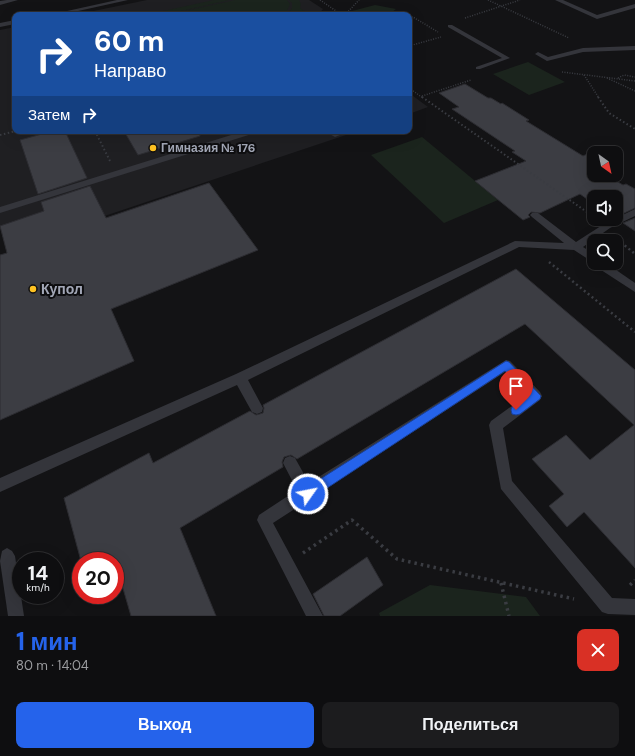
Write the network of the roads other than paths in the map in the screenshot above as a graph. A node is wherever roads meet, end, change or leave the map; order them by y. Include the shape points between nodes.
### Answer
1 (15, 0) edge
2 (126, 0) edge
3 (558, 0) edge
4 (0, 3) edge
5 (635, 6) edge
6 (67, 12) edge
7 (12, 23) edge
8 (0, 25) edge
9 (450, 26) dead end
10 (635, 48) edge
11 (538, 54) dead end
12 (478, 68) dead end
13 (242, 134) edge
14 (0, 210) edge
15 (635, 212) edge
16 (535, 215) dead end
17 (576, 246) junction
18 (587, 254) edge
19 (609, 270) edge
20 (635, 288) edge
21 (240, 378) junction
22 (257, 408) dead end
23 (290, 463) dead end
24 (0, 485) edge
25 (308, 494) junction
26 (7, 556) dead end
27 (635, 607) edge
28 (16, 616) edge
29 (315, 616) edge

1 - 4 lane
2 - 6 lane
3 - 5 lane via 597,17
7 - 8 lane
9 - 12 lane via 507,58
10 - 11 lane via 583,50 547,58
13 - 14 lane
15 - 17 lane
16 - 17 lane
17 - 18 lane
17 - 21 lane via 518,242
19 - 20 lane
21 - 22 lane
21 - 24 lane
23 - 25 lane
25 - 27 lane via 506,365 536,396 496,425 506,484 608,606
25 - 29 lane via 264,520
26 - 28 lane

